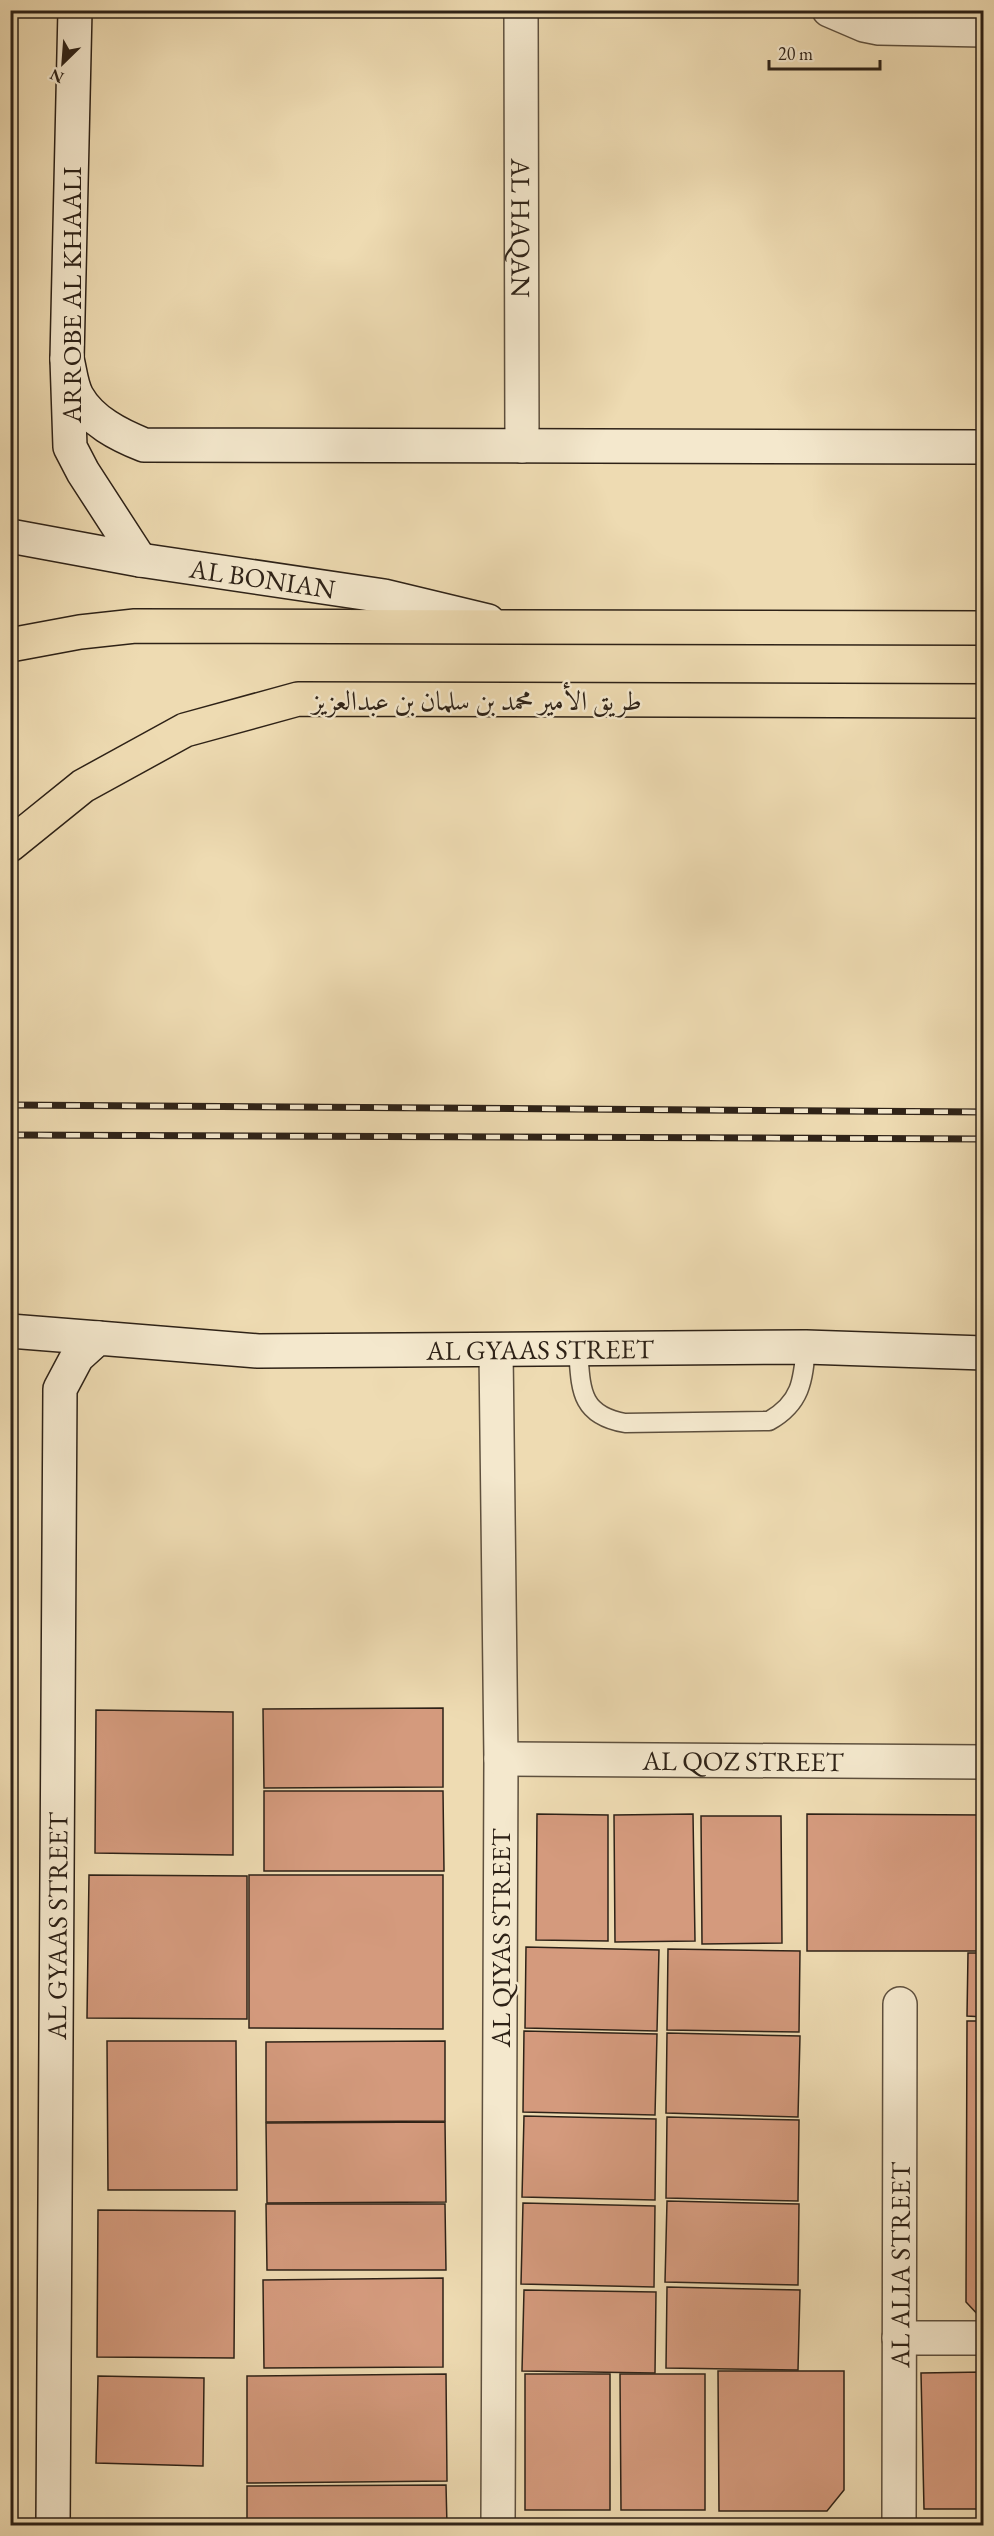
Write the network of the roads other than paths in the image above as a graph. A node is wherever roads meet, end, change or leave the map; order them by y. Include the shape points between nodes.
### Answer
1 (75, 10) edge
2 (522, 10) edge
3 (829, 10) edge
4 (984, 30) edge
5 (67, 359) junction
6 (522, 446) junction
7 (984, 447) edge
8 (10, 536) edge
9 (140, 561) junction
10 (513, 626) junction
11 (984, 628) edge
12 (10, 645) edge
13 (984, 701) edge
14 (10, 845) edge
15 (10, 1331) edge
16 (98, 1338) junction
17 (806, 1347) junction
18 (578, 1349) junction
19 (496, 1351) junction
20 (984, 1353) edge
21 (501, 1759) junction
22 (984, 1762) edge
23 (900, 2004) dead end
24 (899, 2338) junction
25 (984, 2338) edge
26 (53, 2526) edge
27 (498, 2526) edge
28 (898, 2526) edge

1 - 5 street, ARROBE AL KHAALI
2 - 6 street, AL HAQAN
3 - 4 street via 864,26 879,28
5 - 6 street via 76,395 89,412 124,438 144,446
5 - 9 street, ARROBE AL KHAALI via 70,447
6 - 7 street
8 - 9 street, AL BONIAN
9 - 10 street, AL BONIAN via 384,596
10 - 11 main road
10 - 12 main road via 135,626
13 - 14 main road, طريق الأمير محمد بن سلمان بن عبدالعزيز via 298,699 185,730 83,786
15 - 16 street, AL GYAAS STREET
16 - 19 street, AL GYAAS STREET via 258,1351
16 - 26 street, AL GYAAS STREET via 77,1357 60,1389
17 - 18 street, AL GYAAS STREET
17 - 18 lane via 795,1399 769,1421 625,1423 602,1416 586,1400 581,1390
17 - 20 street, AL GYAAS STREET
18 - 19 street, AL GYAAS STREET
19 - 21 street, AL QIYAS STREET
21 - 22 street, AL QOZ STREET
21 - 27 street, AL QIYAS STREET
23 - 24 street, AL ALIA STREET
24 - 25 street
24 - 28 street, AL ALIA STREET

